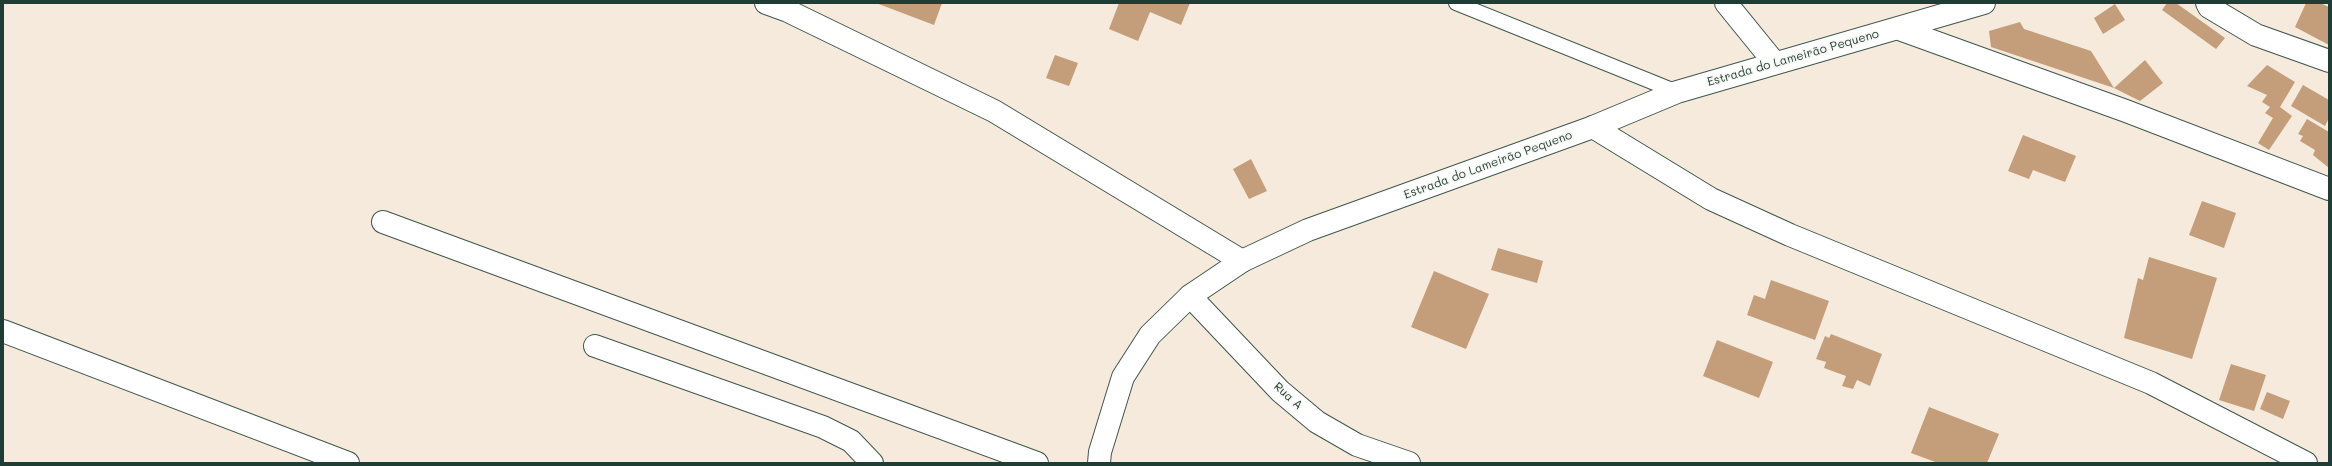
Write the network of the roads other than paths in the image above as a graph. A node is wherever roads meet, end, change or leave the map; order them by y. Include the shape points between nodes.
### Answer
1 (766, 3) edge
2 (1456, 3) edge
3 (1726, 3) edge
4 (1984, 3) edge
5 (2206, 3) edge
6 (1899, 29) junction
7 (2329, 61) edge
8 (1774, 62) junction
9 (1677, 92) junction
10 (1593, 128) junction
11 (2329, 189) edge
12 (383, 222) dead end
13 (1242, 261) junction
14 (1190, 296) junction
15 (3, 331) edge
16 (595, 346) dead end
17 (348, 463) edge
18 (872, 463) edge
19 (1037, 463) edge
20 (1100, 463) edge
21 (1409, 463) edge
22 (2306, 463) edge

1 - 13 street via 788,11 994,110
2 - 9 lane
3 - 8 street
4 - 6 street, Estrada do Lameirão Pequeno
5 - 7 street via 2256,35
6 - 8 street, Estrada do Lameirão Pequeno
6 - 11 street via 2126,111
8 - 9 street, Estrada do Lameirão Pequeno
9 - 10 street, Estrada do Lameirão Pequeno
10 - 13 street, Estrada do Lameirão Pequeno via 1308,230
10 - 22 street via 1711,199 1790,235 2151,384
12 - 19 street
13 - 14 street, Estrada do Lameirão Pequeno
14 - 20 street, Estrada do Lameirão Pequeno via 1150,335 1123,377 1100,452
14 - 21 street, Rua A via 1280,391 1317,422 1357,445
15 - 17 street
16 - 18 street via 823,427 851,441

